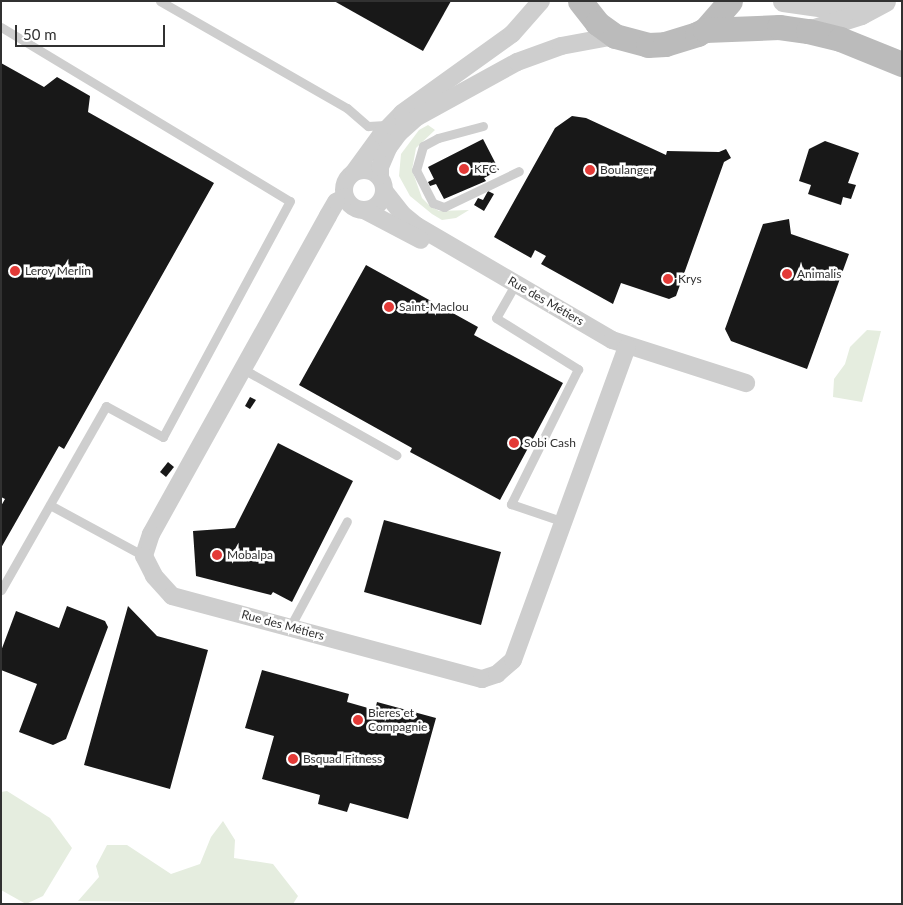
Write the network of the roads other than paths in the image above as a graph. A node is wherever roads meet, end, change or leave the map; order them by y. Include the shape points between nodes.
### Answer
1 (160, 1) edge
2 (541, 1) edge
3 (580, 1) edge
4 (730, 1) edge
5 (783, 1) edge
6 (860, 1) edge
7 (884, 1) edge
8 (1, 27) edge
9 (705, 30) junction
10 (808, 31) junction
11 (615, 36) junction
12 (902, 64) edge
13 (390, 125) junction
14 (483, 126) dead end
15 (519, 171) dead end
16 (354, 172) junction
17 (383, 185) junction
18 (345, 197) junction
19 (364, 210) junction
20 (467, 255) junction
21 (516, 283) junction
22 (627, 347) junction
23 (243, 369) junction
24 (746, 383) dead end
25 (396, 455) dead end
26 (50, 505) junction
27 (347, 521) dead end
28 (561, 521) junction
29 (144, 556) junction
30 (1, 590) edge
31 (290, 627) junction

1 - 13 lane via 347,108 368,126
2 - 13 street via 512,34
3 - 11 main road via 597,23
4 - 9 main road
5 - 6 street via 824,7
7 - 10 street via 861,14
8 - 26 lane via 290,201 163,437 106,406
9 - 10 main road via 779,27
9 - 11 main road via 665,44 648,45
10 - 12 main road
11 - 17 street via 561,46 517,62 417,116 398,133 388,148 380,167
13 - 16 street
14 - 15 lane via 438,138 423,146 416,170 434,203 444,207
16 - 17 street via 367,170
16 - 18 street via 345,183
17 - 19 street via 376,207
17 - 20 street, Rue des Métiers via 402,214
18 - 19 street via 357,209
18 - 23 street via 336,202
19 - 20 street, Rue des Métiers via 446,255
20 - 21 street, Rue des Métiers
21 - 22 street, Rue des Métiers
21 - 28 lane via 496,318 578,369 511,504
22 - 24 street, Rue des Métiers via 681,360
22 - 28 street, Rue des Métiers
23 - 25 lane
23 - 29 street via 151,534
26 - 29 lane
26 - 30 lane
27 - 31 lane
28 - 31 street, Rue des Métiers via 513,660 498,674 482,679
29 - 31 street, Rue des Métiers via 154,576 172,596

